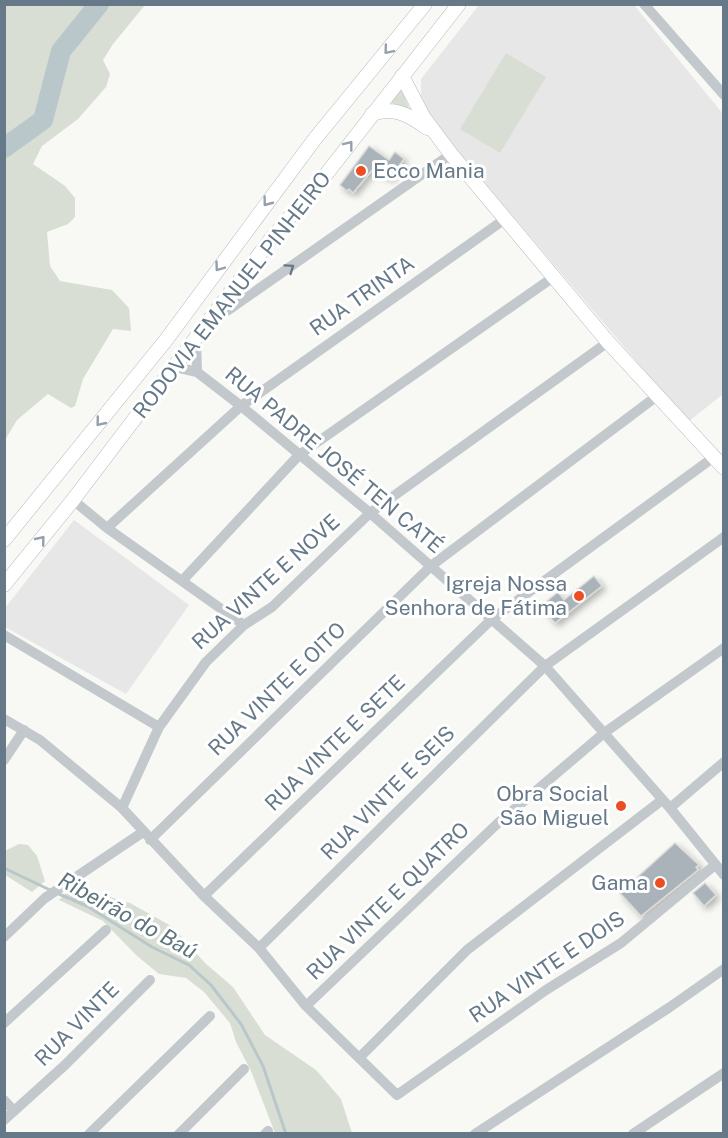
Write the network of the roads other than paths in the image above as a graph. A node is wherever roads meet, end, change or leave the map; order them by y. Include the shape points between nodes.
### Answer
1 (425, 4) edge
2 (459, 4) edge
3 (644, 4) edge
4 (402, 76) junction
5 (723, 95) edge
6 (372, 114) junction
7 (434, 132) junction
8 (452, 154) junction
9 (505, 219) junction
10 (555, 276) junction
11 (207, 324) junction
12 (196, 339) junction
13 (608, 342) junction
14 (175, 367) junction
15 (197, 372) junction
16 (657, 396) junction
17 (241, 406) junction
18 (298, 455) junction
19 (719, 463) edge
20 (73, 500) junction
21 (370, 513) junction
22 (107, 528) junction
23 (723, 537) edge
24 (4, 540) edge
25 (431, 566) junction
26 (182, 580) junction
27 (4, 585) edge
28 (492, 619) junction
29 (244, 625) junction
30 (4, 635) edge
31 (723, 648) edge
32 (545, 666) junction
33 (4, 719) edge
34 (159, 727) junction
35 (24, 730) junction
36 (604, 733) junction
37 (4, 760) edge
38 (723, 762) edge
39 (666, 804) junction
40 (122, 808) junction
41 (146, 836) junction
42 (721, 871) edge
43 (204, 896) junction
44 (105, 930) dead end
45 (4, 937) edge
46 (259, 948) junction
47 (723, 969) edge
48 (150, 980) dead end
49 (306, 1006) junction
50 (210, 1016) dead end
51 (4, 1023) edge
52 (360, 1057) junction
53 (244, 1069) dead end
54 (723, 1073) edge
55 (4, 1101) edge
56 (14, 1111) junction
57 (4, 1120) edge
58 (89, 1134) edge
59 (179, 1134) edge
60 (475, 1134) edge
61 (633, 1134) edge

1 -> 24 main road, RODOVIA EMANUEL PINHEIRO via 314,140 166,340
2 - 4 main road, RODOVIA EMANUEL PINHEIRO
3 - 5 street
4 - 6 main road, RODOVIA EMANUEL PINHEIRO
4 - 7 main road
6 - 7 main road via 406,114
11 -> 6 main road, RODOVIA EMANUEL PINHEIRO
7 - 8 main road
8 - 9 main road
11 -> 8 street
9 - 10 main road
9 - 17 street, RUA TRINTA
10 - 13 main road
10 - 18 street
11 - 12 main road, RODOVIA EMANUEL PINHEIRO
12 - 14 main road, RODOVIA EMANUEL PINHEIRO
12 - 15 street
13 - 16 main road
13 - 21 street
14 - 15 street
14 - 20 main road, RODOVIA EMANUEL PINHEIRO
15 - 17 street, RUA PADRE JOSÉ TEN CATÉ
16 - 19 main road
16 - 25 street
17 - 18 street, RUA PADRE JOSÉ TEN CATÉ
17 - 22 street, RUA TRINTA
18 - 21 street, RUA PADRE JOSÉ TEN CATÉ
18 - 26 street
19 - 28 street
20 - 22 street
27 -> 20 main road, RODOVIA EMANUEL PINHEIRO
21 - 25 street, RUA PADRE JOSÉ TEN CATÉ
21 - 29 street, RUA VINTE E NOVE via 272,607
22 - 26 street
23 - 32 street, RUA VINTE E SEIS
25 - 28 street, RUA PADRE JOSÉ TEN CATÉ
25 - 41 street, RUA VINTE E OITO
26 - 29 street
28 - 32 street, RUA PADRE JOSÉ TEN CATÉ
28 - 43 street, RUA VINTE E SETE
29 - 34 street, RUA VINTE E NOVE via 206,662
30 - 34 street
31 - 36 street, RUA VINTE E QUATRO
32 - 36 street, RUA PADRE JOSÉ TEN CATÉ
32 - 46 street, RUA VINTE E SEIS
33 - 35 street
34 - 40 street, RUA VINTE E NOVE
35 - 37 street
35 - 40 street
36 - 39 street, RUA PADRE JOSÉ TEN CATÉ
36 - 49 street, RUA VINTE E QUATRO via 498,823
38 - 39 street
39 - 42 street, RUA PADRE JOSÉ TEN CATÉ
39 - 52 street via 467,950
40 - 41 street
41 - 43 street
41 - 45 street, RUA VINTE E OITO via 45,898
42 - 52 street, RUA VINTE E DOIS via 397,1095
43 - 46 street
44 - 51 street
46 - 49 street
47 - 60 street
48 - 56 street, RUA VINTE
49 - 52 street
50 - 58 street
53 - 59 street
54 - 61 street
55 - 56 street
56 - 57 street, RUA VINTE

